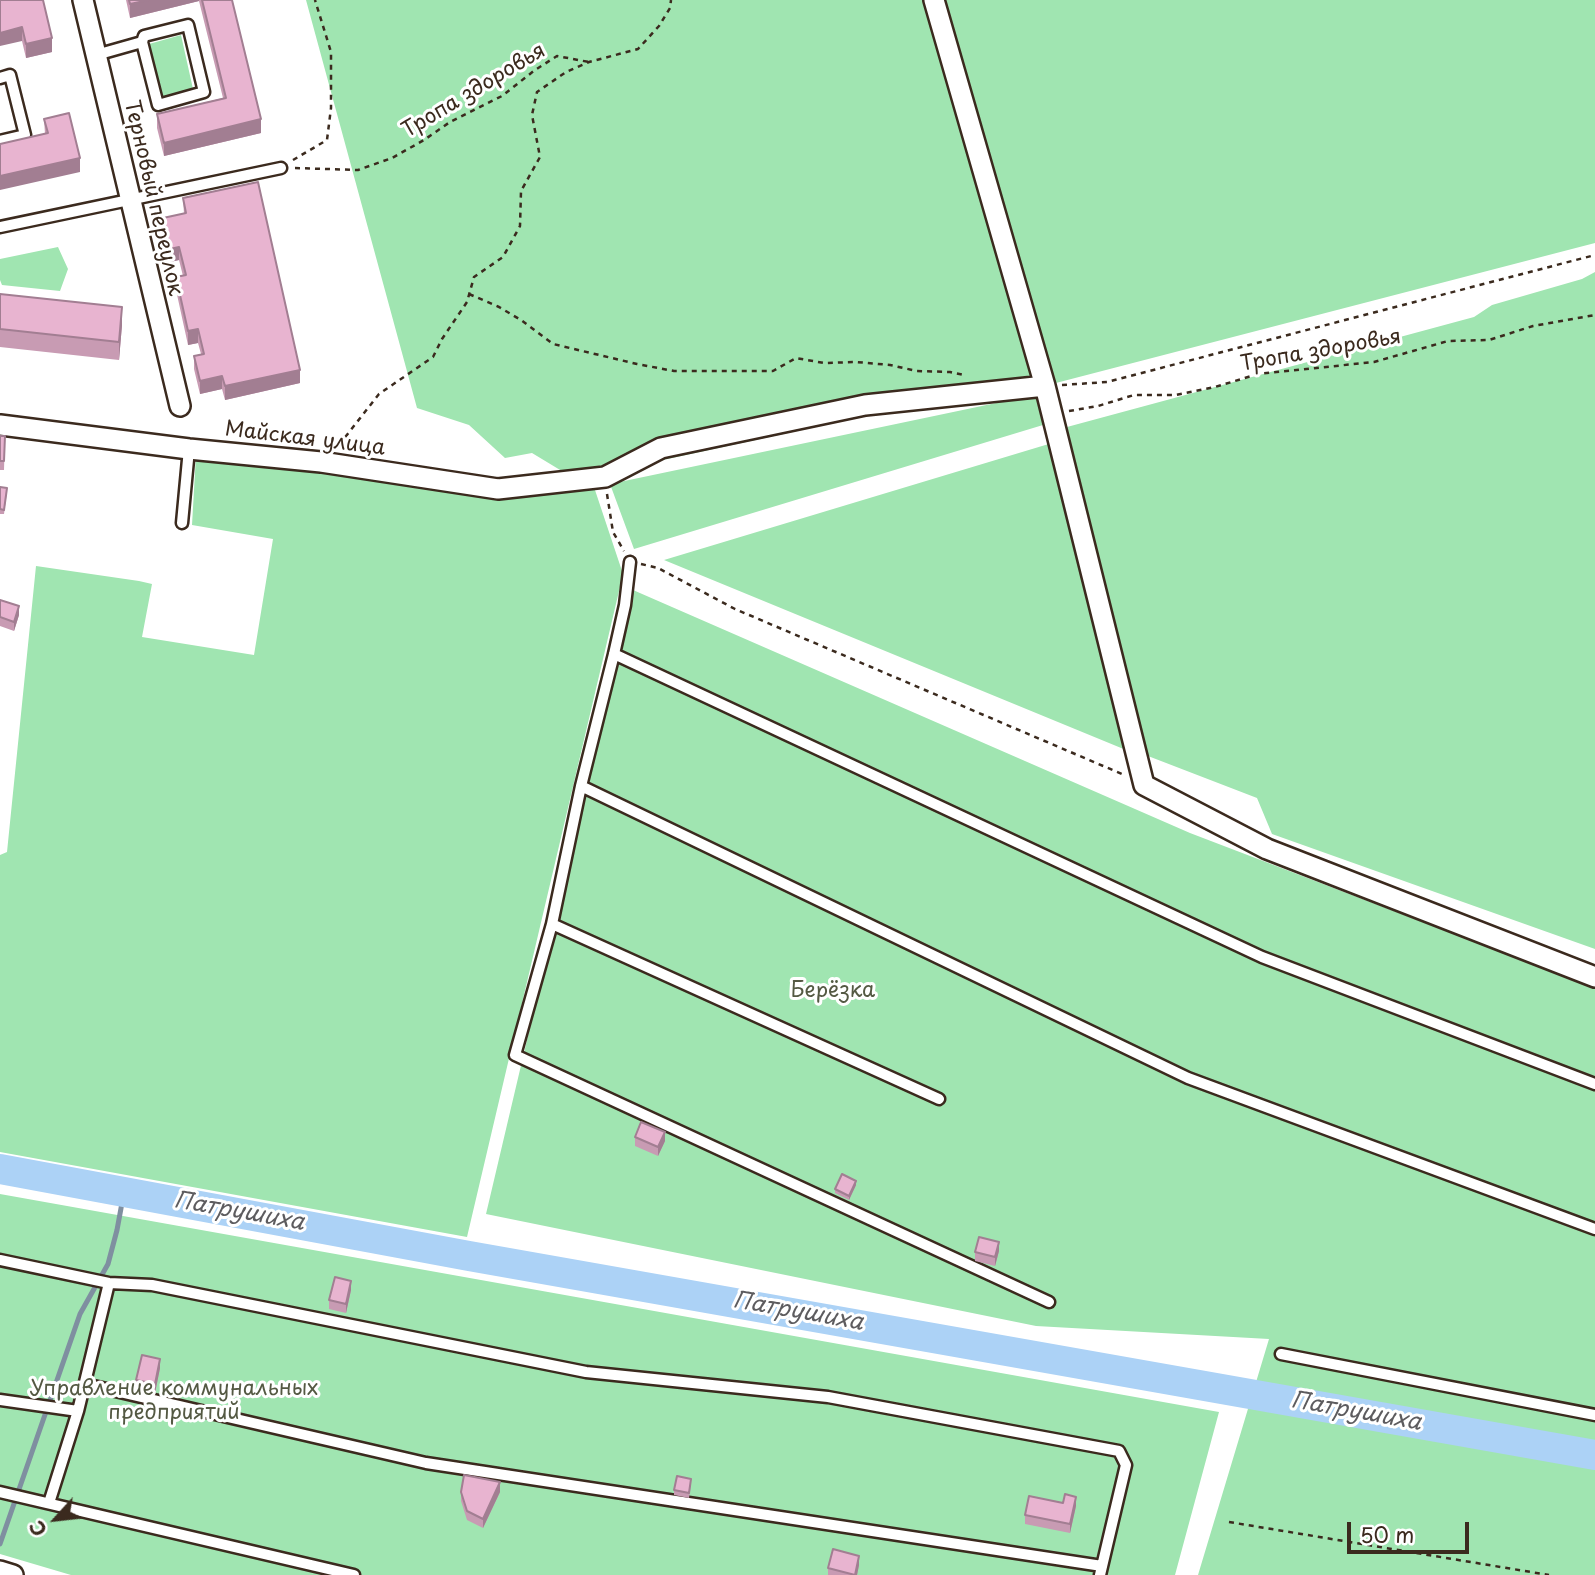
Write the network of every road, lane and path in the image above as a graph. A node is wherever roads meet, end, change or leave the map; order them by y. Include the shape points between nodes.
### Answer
1 (83, 0) edge
2 (315, 0) edge
3 (671, 0) edge
4 (934, 0) edge
5 (142, 43) junction
6 (96, 55) junction
7 (589, 62) junction
8 (0, 78) edge
9 (0, 141) edge
10 (281, 168) junction
11 (130, 199) junction
12 (0, 227) edge
13 (1595, 255) edge
14 (469, 294) junction
15 (1595, 315) edge
16 (963, 375) dead end
17 (1045, 387) junction
18 (180, 406) dead end
19 (1052, 414) junction
20 (0, 425) edge
21 (189, 449) junction
22 (328, 463) junction
23 (605, 477) junction
24 (182, 523) dead end
25 (630, 562) junction
26 (614, 654) junction
27 (1144, 785) junction
28 (581, 786) junction
29 (552, 924) junction
30 (1595, 977) edge
31 (1595, 1084) edge
32 (939, 1099) dead end
33 (1595, 1229) edge
34 (0, 1260) edge
35 (110, 1283) junction
36 (1049, 1303) dead end
37 (1281, 1354) dead end
38 (85, 1384) junction
39 (0, 1400) edge
40 (78, 1411) junction
41 (1595, 1415) edge
42 (0, 1492) edge
43 (49, 1503) junction
44 (1229, 1522) dead end
45 (0, 1571) edge
46 (1101, 1571) edge
47 (13, 1575) edge
48 (354, 1575) edge
49 (1549, 1575) edge

1 - 6 street, Терновый переулок
2 - 10 path via 331,52 327,140
3 - 7 path, Тропа здоровья via 659,26 638,49
4 - 17 street
5 - 5 lane via 144,36 188,24 204,92 158,105
5 - 6 lane
6 - 11 street, Терновый переулок
7 - 10 path, Тропа здоровья via 557,56 502,96 393,158 358,170
7 - 14 path, Тропа здоровья via 537,92 532,114 540,157 522,191 520,226 503,257 474,277
8 - 9 lane via 10,75 25,135
10 - 11 lane
11 - 12 lane
11 - 18 street, Терновый переулок
13 - 17 path via 1107,382
14 - 16 path via 521,320 553,344 674,371 773,371 796,358
14 - 22 path, Тропа здоровья via 433,357 379,394
15 - 19 path, Тропа здоровья via 1533,326 1489,340 1448,341 1374,362 1258,374 1177,395 1134,395
17 - 19 street
17 - 23 street via 865,405 661,448
19 - 27 street
20 - 21 street, Майская улица
21 - 22 street, Майская улица
21 - 24 lane
22 - 23 street, Майская улица via 498,489
23 - 25 path via 613,531
25 - 26 lane
25 - 27 path via 658,568 735,609
26 - 28 lane
26 - 31 lane via 1262,957
27 - 30 street via 1266,849
28 - 29 lane
28 - 33 lane via 1188,1078
29 - 32 lane
29 - 36 lane via 516,1055
34 - 35 lane
35 - 38 lane
35 - 46 lane via 152,1285 586,1372 828,1397 1119,1451 1126,1465
37 - 41 lane
38 - 40 lane
38 - 46 lane via 426,1463
39 - 40 lane
40 - 43 lane
42 - 43 lane
43 - 48 lane
44 - 49 path
45 - 47 street

